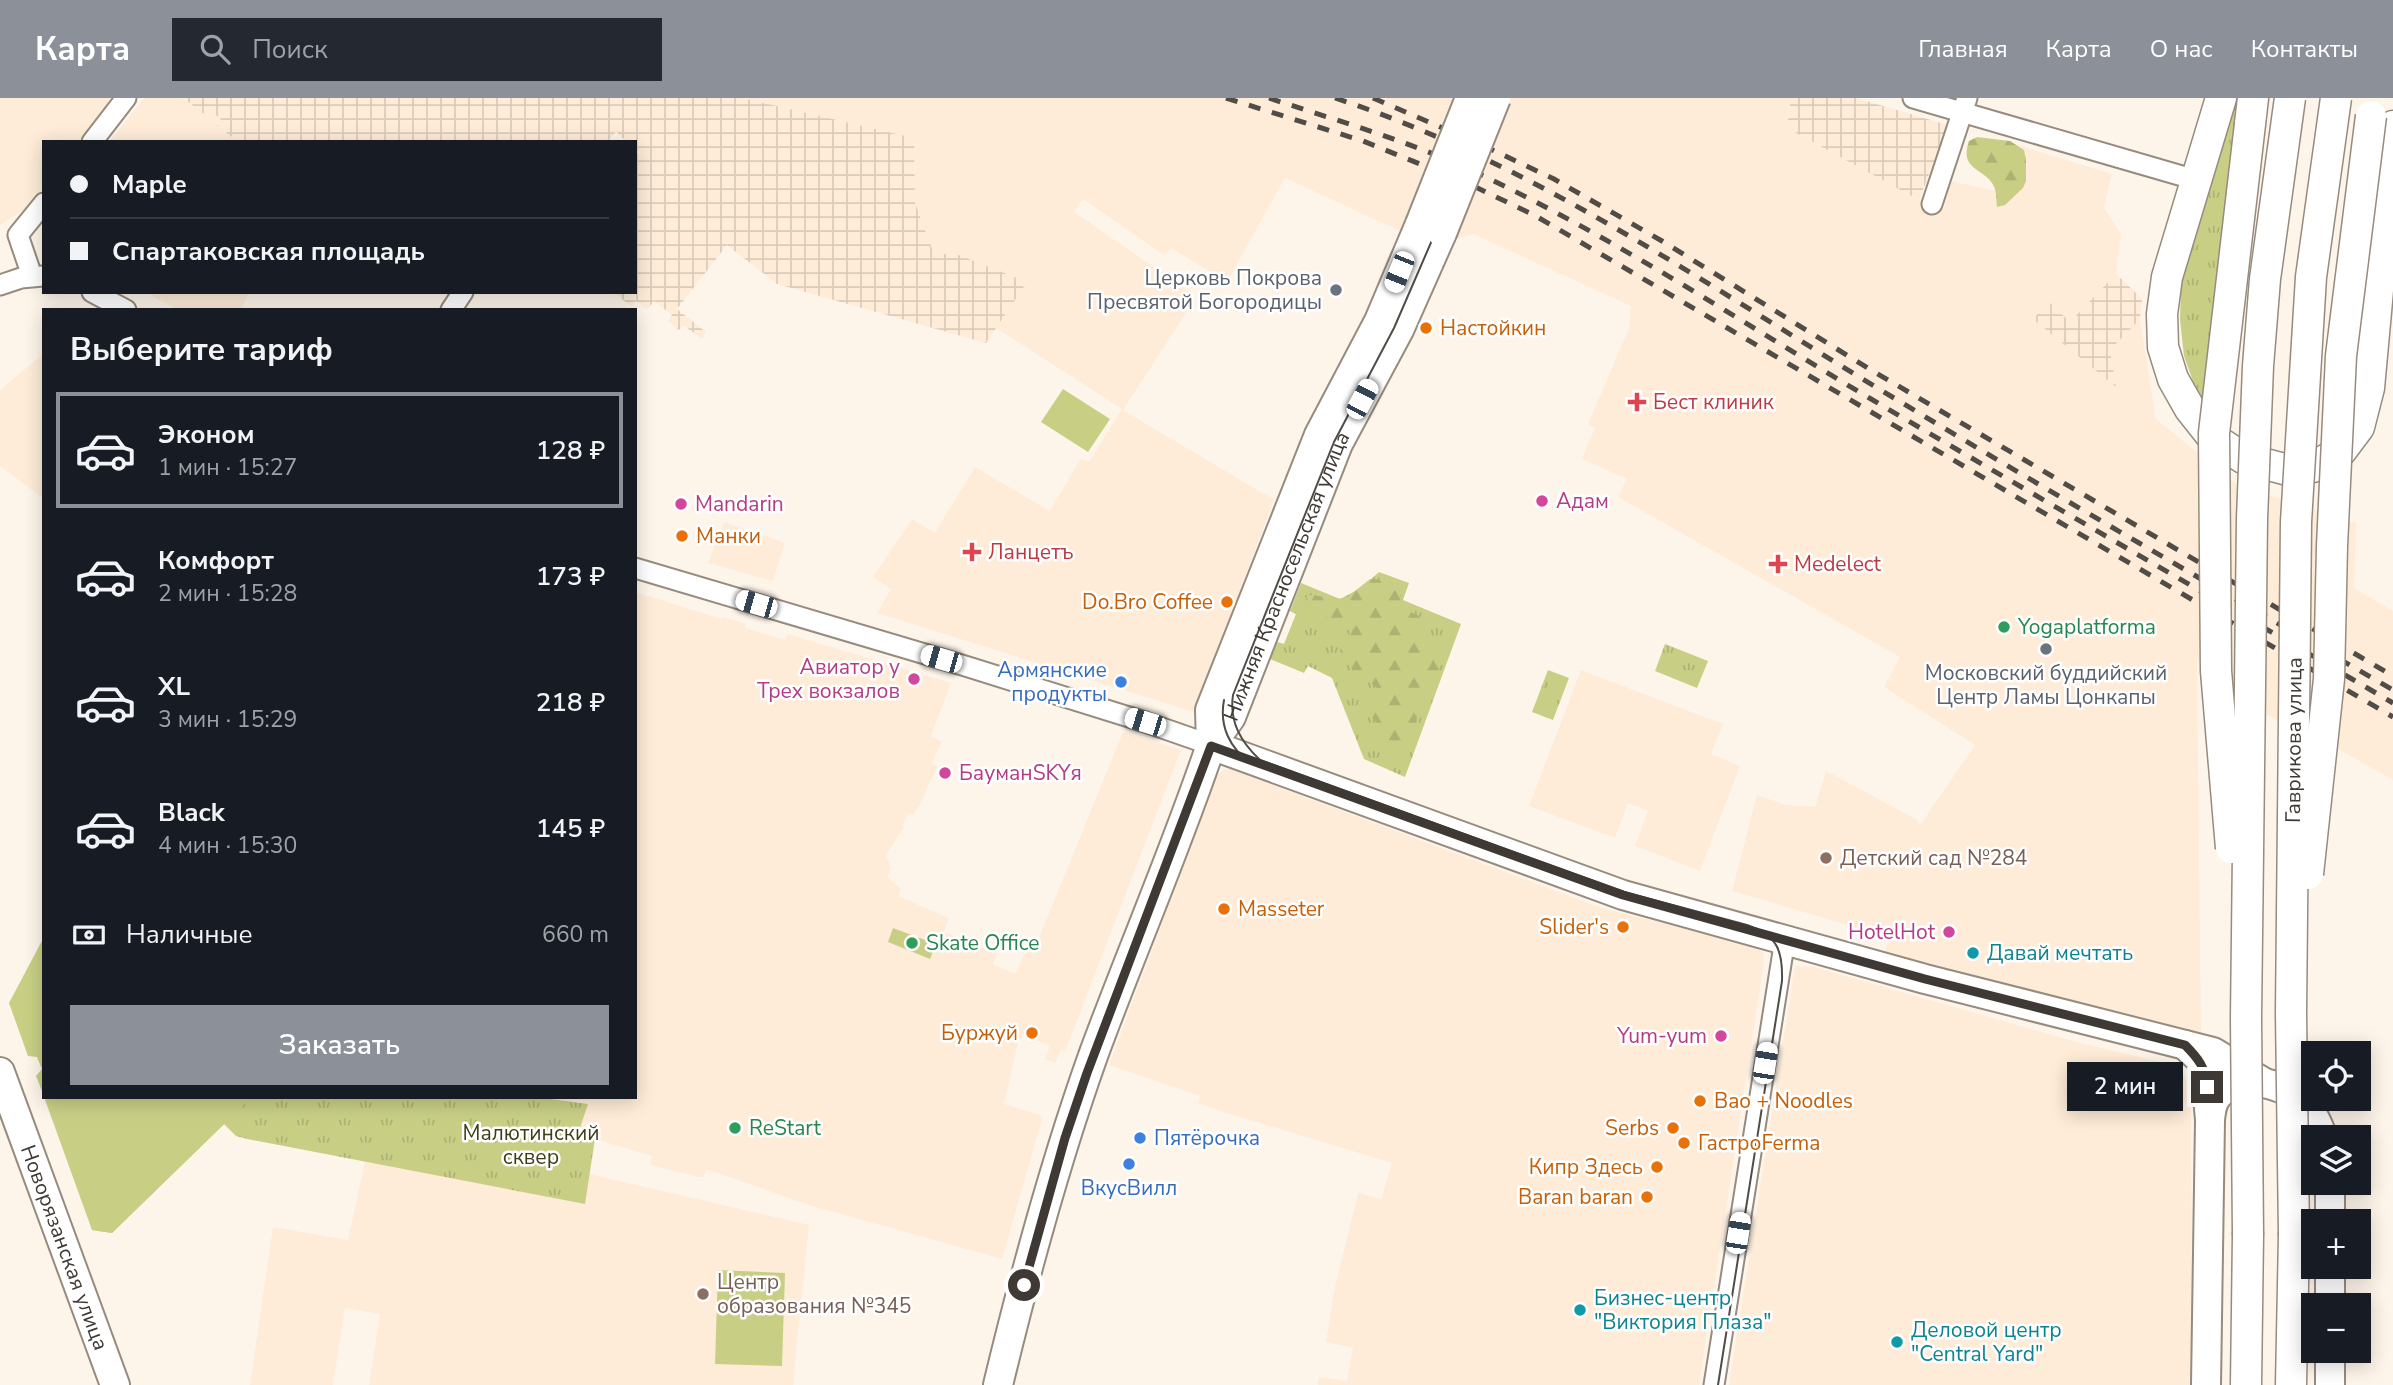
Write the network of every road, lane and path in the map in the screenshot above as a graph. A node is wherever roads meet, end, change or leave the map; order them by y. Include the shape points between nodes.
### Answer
1 (126, 98) edge
2 (1470, 98) edge
3 (1496, 98) edge
4 (1913, 98) edge
5 (2221, 98) edge
6 (2290, 98) edge
7 (2336, 98) edge
8 (1965, 106) edge
9 (2252, 111) edge
10 (2379, 114) edge
11 (94, 140) edge
12 (2196, 180) junction
13 (1931, 204) dead end
14 (42, 205) edge
15 (1431, 229) junction
16 (38, 276) edge
17 (2385, 282) edge
18 (0, 285) edge
19 (96, 294) edge
20 (122, 308) edge
21 (637, 569) edge
22 (1211, 746) junction
23 (1785, 939) junction
24 (2291, 1013) junction
25 (2246, 1019) junction
26 (2185, 1045) junction
27 (0, 1072) edge
28 (2263, 1082) junction
29 (2210, 1120) junction
30 (2317, 1125) edge
31 (2330, 1363) edge
32 (115, 1385) edge
33 (998, 1385) edge
34 (1714, 1385) edge
35 (2206, 1385) edge
36 (2246, 1385) edge
37 (2291, 1385) edge
38 (2330, 1385) edge

1 - 11 street
2 - 15 street, Нижняя Красносельская улица, bridge
3 - 15 street, Нижняя Красносельская улица, bridge
4 - 8 street
5 - 12 main road
6 - 25 main road, Гаврикова улица, bridge via 2258,366
7 - 24 main road, Гаврикова улица, bridge via 2311,277 2296,522
8 - 12 street
8 - 13 street
9 - 25 main road, bridge via 2214,433 2216,671
10 - 17 main road
10 - 24 main road, bridge via 2341,356 2329,679
12 - 17 main road via 2166,277 2163,347 2173,379 2190,409 2213,438 2243,458 2284,470 2313,467 2341,451 2359,427 2370,388
14 - 16 street via 18,235
15 - 22 street, Нижняя Красносельская улица via 1399,330 1338,444 1231,717
16 - 18 street
19 - 20 street
21 - 22 street via 962,665
22 - 23 street via 1599,887
22 - 33 street, Нижняя Красносельская улица via 1065,1138
23 - 26 street
23 - 34 street
24 - 37 main road, Гаврикова улица, bridge
25 - 36 main road, Гаврикова улица, bridge
26 - 28 street via 2213,1052
26 - 29 street via 2200,1059 2206,1074
27 - 32 street, Новорязанская улица
28 - 29 street via 2245,1082 2219,1093
28 - 30 street via 2302,1101
29 - 35 street
31 - 38 street

